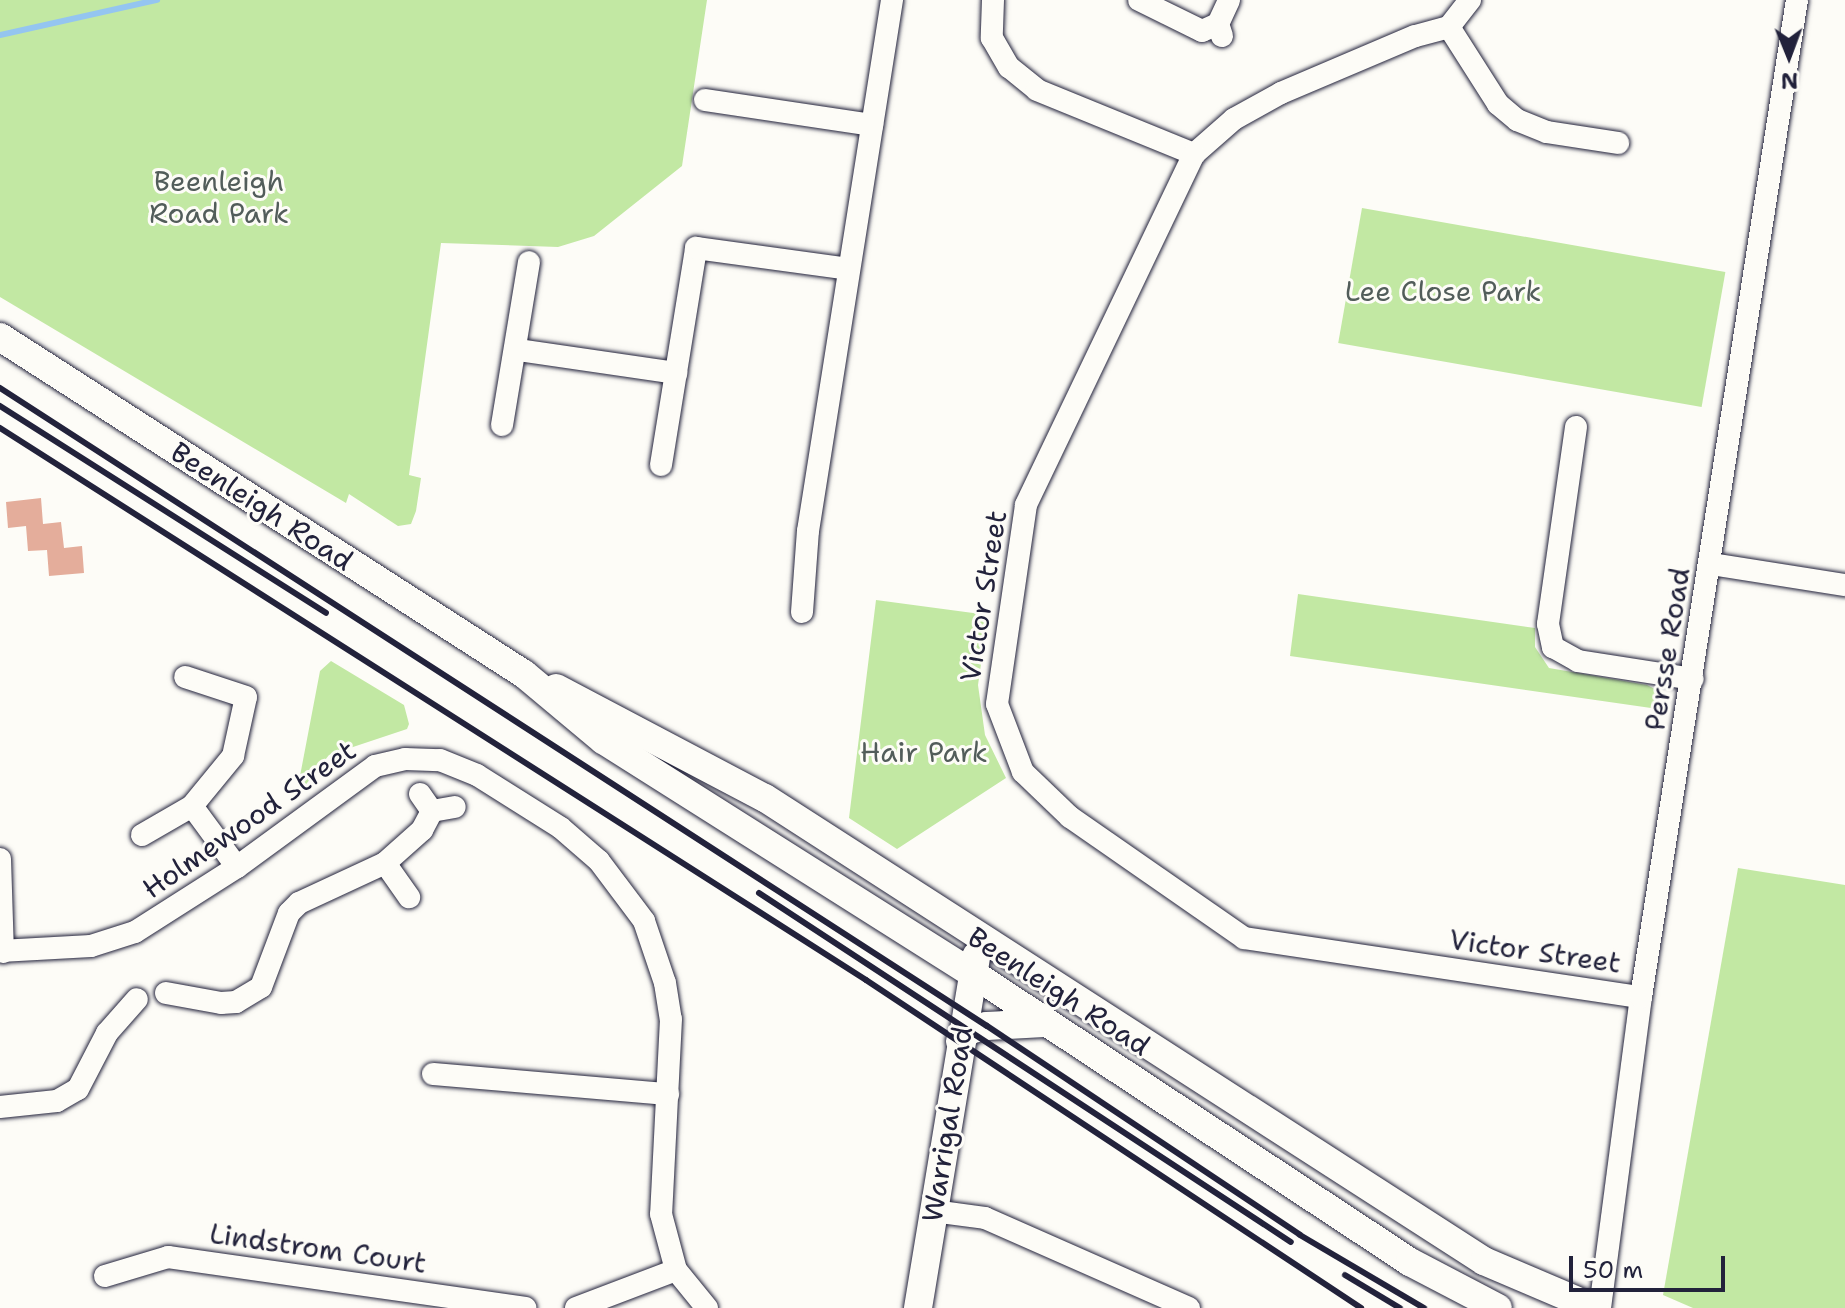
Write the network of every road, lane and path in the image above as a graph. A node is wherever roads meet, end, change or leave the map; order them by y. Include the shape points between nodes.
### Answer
1 (892, 0) edge
2 (993, 0) edge
3 (1139, 0) edge
4 (1229, 0) edge
5 (1470, 0) edge
6 (1797, 0) edge
7 (1449, 27) junction
8 (705, 100) dead end
9 (872, 125) junction
10 (1618, 143) dead end
11 (1194, 154) junction
12 (529, 262) dead end
13 (849, 269) junction
14 (0, 337) edge
15 (518, 350) junction
16 (676, 373) junction
17 (502, 425) dead end
18 (1576, 427) dead end
19 (661, 465) dead end
20 (1712, 564) junction
21 (788, 570) dead end
22 (805, 585) junction
23 (1845, 585) edge
24 (802, 612) dead end
25 (524, 674) junction
26 (185, 677) dead end
27 (1693, 679) junction
28 (192, 806) junction
29 (455, 807) dead end
30 (142, 835) dead end
31 (0, 859) edge
32 (385, 863) junction
33 (237, 867) junction
34 (409, 897) dead end
35 (979, 940) junction
36 (1, 952) edge
37 (972, 973) junction
38 (166, 993) dead end
39 (1641, 997) junction
40 (137, 999) dead end
41 (1044, 1023) junction
42 (960, 1041) junction
43 (433, 1074) dead end
44 (668, 1094) junction
45 (0, 1107) edge
46 (933, 1211) junction
47 (676, 1270) junction
48 (105, 1276) dead end
49 (433, 1302) edge
50 (525, 1308) edge
51 (576, 1308) edge
52 (707, 1308) edge
53 (918, 1308) edge
54 (1189, 1308) edge
55 (1498, 1308) edge
56 (1594, 1308) edge
57 (1600, 1308) edge

1 - 9 street
2 - 11 street via 992,38 1009,67 1037,90
3 - 4 street via 1202,31 1220,30
5 - 7 street
6 - 20 street, Persse Road
7 - 10 street via 1498,104 1517,120 1547,132
7 - 11 street, Victor Street via 1281,93 1234,119
8 - 9 street
9 - 13 street
11 - 39 street, Victor Street via 1026,505 997,704 1023,772 1070,817 1244,938
12 - 15 street
13 - 16 street via 696,248
13 - 22 street via 808,531
14 - 25 main road, Beenleigh Road
15 - 16 street
15 - 17 street
16 - 19 street
18 - 27 street via 1548,624 1553,647 1578,661
20 - 23 street
20 - 27 street, Persse Road
21 - 22 street
22 - 24 street
25 - 35 main road, Beenleigh Road via 605,710 765,798
25 - 37 main road, Beenleigh Road via 603,740
26 - 28 street via 246,697 233,756
27 - 39 street, Persse Road
28 - 30 street
28 - 33 street
29 - 32 street via 426,802 422,830
31 - 36 street
32 - 34 street
32 - 38 street via 299,903 289,913 261,987 248,995 221,1003
33 - 36 street, Holmewood Street via 135,932 91,946
33 - 44 street, Holmewood Street via 375,766 405,759 440,760 477,775 561,828 599,861 644,921 671,1019
35 - 37 main road, Warrigal Road
35 - 56 main road, Beenleigh Road via 1484,1261
37 - 41 main road, Beenleigh Road
37 - 42 main road, Warrigal Road
39 - 57 street, Persse Road
40 - 45 street via 107,1033 78,1089 57,1101
41 - 42 main road via 987,1026 969,1030
41 - 55 main road, Beenleigh Road via 1410,1262
42 - 46 main road, Warrigal Road
43 - 44 street
44 - 47 street, Holmewood Street via 661,1214
46 - 53 main road, Warrigal Road
46 - 54 street via 985,1218
47 - 51 street
47 - 52 street, Holmewood Street
48 - 49 street, Lindstrom Court via 168,1257
49 - 50 street, Lindstrom Court

